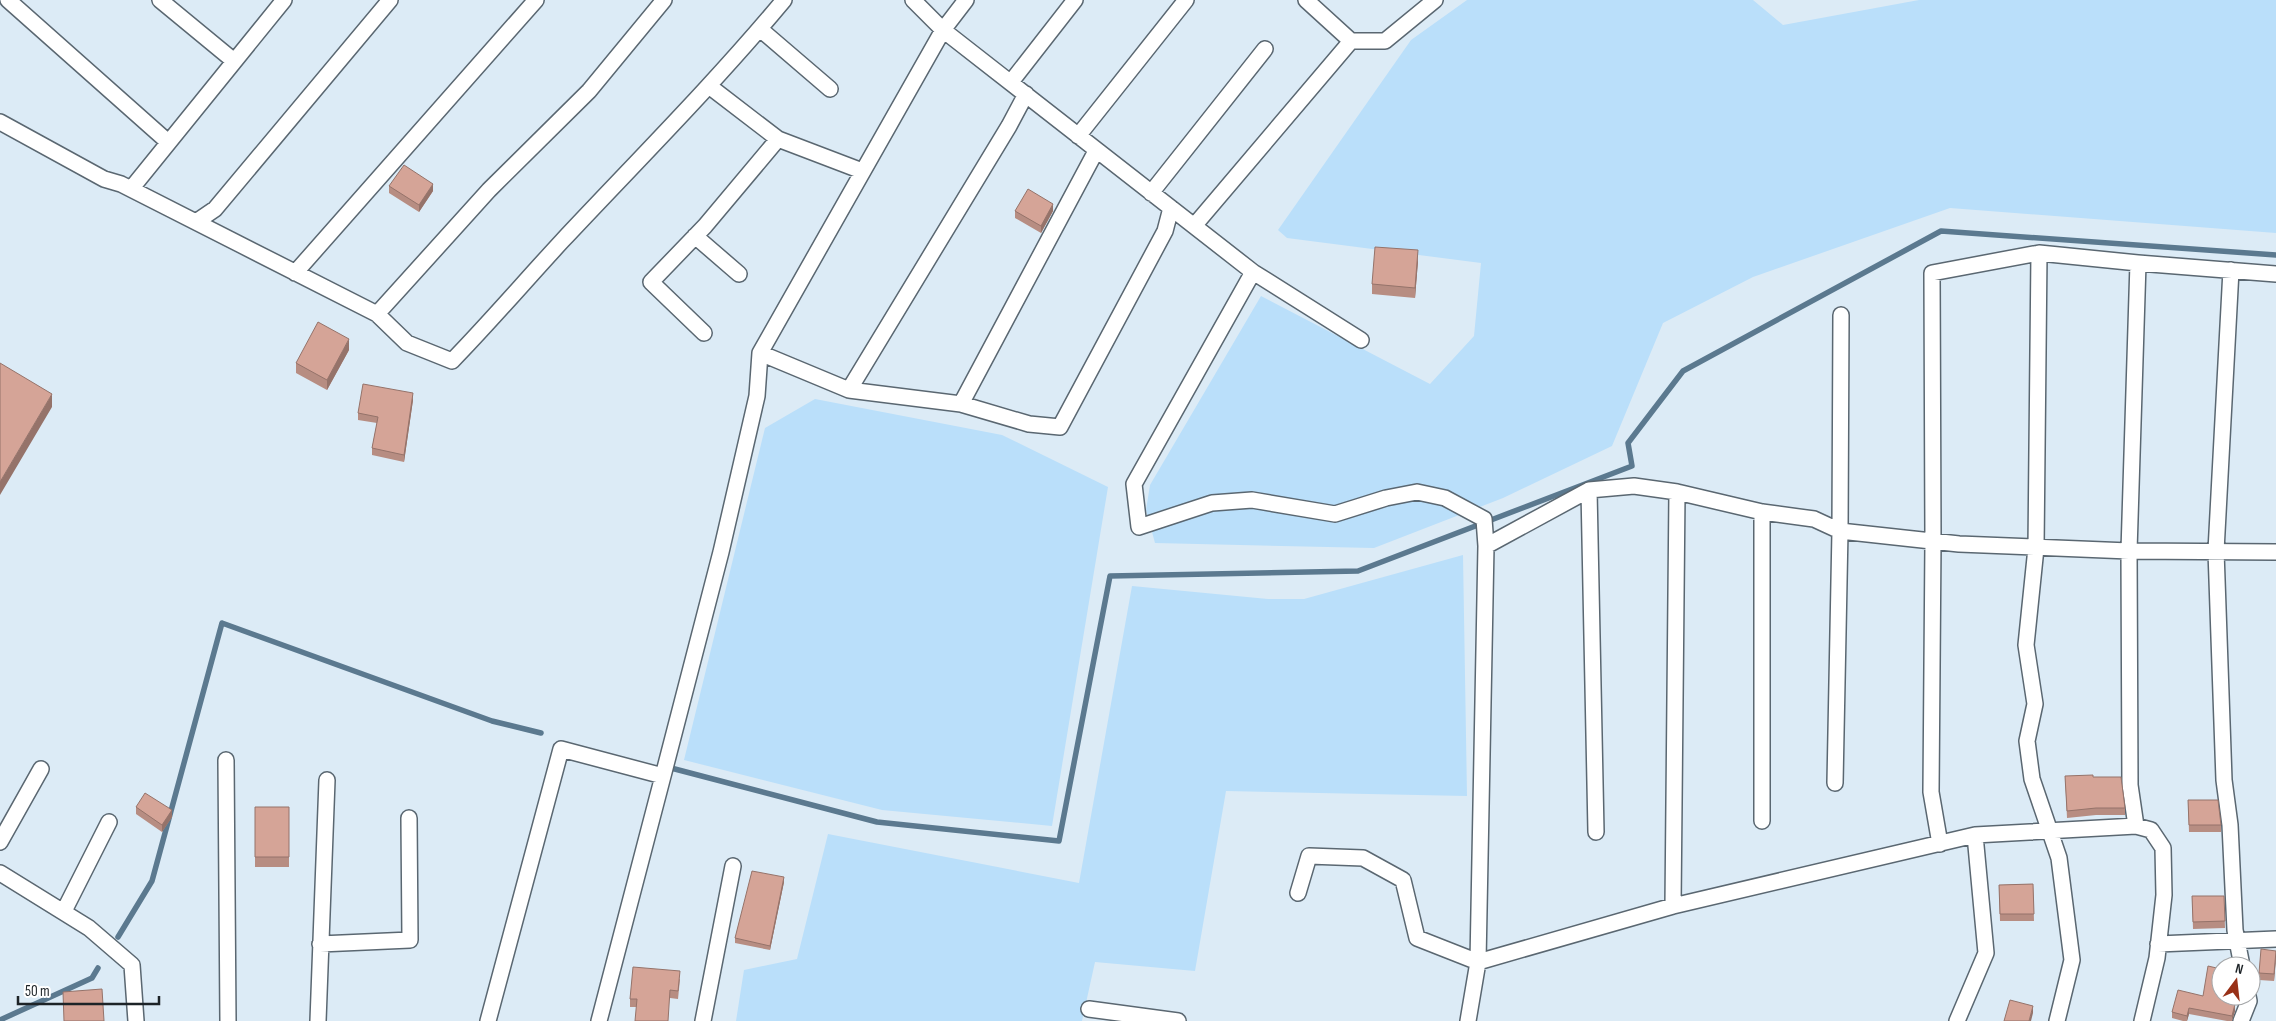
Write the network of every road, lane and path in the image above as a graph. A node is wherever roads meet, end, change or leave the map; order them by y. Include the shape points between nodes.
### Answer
1 (8, 0) edge
2 (160, 0) edge
3 (284, 0) edge
4 (390, 0) edge
5 (536, 0) edge
6 (664, 0) edge
7 (784, 0) edge
8 (913, 0) edge
9 (966, 0) edge
10 (1075, 0) edge
11 (1186, 0) edge
12 (1306, 0) edge
13 (1435, 0) edge
14 (760, 29) junction
15 (943, 30) junction
16 (1351, 41) junction
17 (1265, 49) dead end
18 (234, 61) junction
19 (1011, 82) junction
20 (709, 86) junction
21 (830, 90) dead end
22 (1026, 94) junction
23 (0, 122) edge
24 (1078, 136) junction
25 (778, 139) junction
26 (168, 142) junction
27 (1096, 151) junction
28 (862, 171) junction
29 (131, 188) junction
30 (1151, 193) junction
31 (1171, 208) junction
32 (196, 222) junction
33 (1194, 226) junction
34 (696, 236) junction
35 (2039, 253) junction
36 (2138, 263) junction
37 (2231, 270) junction
38 (1253, 272) junction
39 (295, 273) junction
40 (739, 274) dead end
41 (2276, 274) edge
42 (376, 314) junction
43 (1841, 316) dead end
44 (704, 334) dead end
45 (1362, 340) dead end
46 (760, 353) junction
47 (848, 390) junction
48 (961, 404) junction
49 (1589, 490) junction
50 (1677, 492) junction
51 (1762, 512) junction
52 (1840, 530) junction
53 (1485, 532) junction
54 (1933, 541) junction
55 (2036, 548) junction
56 (2128, 551) junction
57 (2216, 551) junction
58 (2276, 552) edge
59 (226, 760) dead end
60 (41, 769) dead end
61 (663, 776) junction
62 (327, 780) dead end
63 (1835, 783) dead end
64 (409, 818) dead end
65 (1762, 821) dead end
66 (110, 822) dead end
67 (2136, 826) junction
68 (2048, 829) junction
69 (1596, 832) dead end
70 (1975, 835) junction
71 (0, 842) edge
72 (1940, 844) junction
73 (733, 866) dead end
74 (0, 873) edge
75 (1298, 893) dead end
76 (1673, 906) junction
77 (64, 911) junction
78 (2276, 939) edge
79 (2237, 940) junction
80 (320, 944) junction
81 (2158, 944) junction
82 (2240, 956) edge
83 (1478, 962) junction
84 (2247, 1006) edge
85 (1089, 1009) dead end
86 (136, 1021) edge
87 (228, 1021) edge
88 (318, 1021) edge
89 (488, 1021) edge
90 (599, 1021) edge
91 (703, 1021) edge
92 (1178, 1021) edge
93 (1468, 1021) edge
94 (1957, 1021) edge
95 (2057, 1021) edge
96 (2142, 1021) edge
97 (2241, 1021) edge

1 - 26 street
2 - 18 street
3 - 18 street
4 - 32 street via 215,209
5 - 39 street
6 - 42 street via 589,91 489,190
7 - 14 street
8 - 15 street
9 - 15 street
10 - 19 street
11 - 24 street
12 - 16 street
13 - 16 street via 1385,41
14 - 20 street
14 - 21 street
15 - 19 street
15 - 28 street
16 - 33 street
17 - 30 street
18 - 26 street
19 - 22 street
20 - 25 street
20 - 42 street via 452,361 406,343
22 - 24 street
22 - 47 street
23 - 29 street via 104,179
24 - 27 street
25 - 28 street
25 - 34 street
26 - 29 street
27 - 30 street
27 - 48 street
28 - 46 street
29 - 32 street
30 - 31 street
31 - 33 street
31 - 48 street via 1165,231 1060,427 1029,424
32 - 39 street
33 - 38 street
34 - 40 street
34 - 44 street via 651,282
35 - 36 street
35 - 54 street via 1932,273
35 - 55 street
36 - 37 street
36 - 56 street
37 - 41 street
37 - 57 street
38 - 45 street
38 - 53 street via 1134,484 1139,527 1212,503 1252,500 1335,514 1417,492 1444,498
39 - 42 street
43 - 52 street
46 - 47 street
46 - 61 street via 755,405
47 - 48 street
49 - 50 street via 1634,486
49 - 53 street
49 - 69 street
50 - 51 street
50 - 76 street
51 - 52 street via 1814,519
51 - 65 street
52 - 54 street
52 - 63 street
53 - 83 street
54 - 55 street
54 - 72 street via 1932,792
55 - 56 street
55 - 68 street via 2026,645 2034,704 2027,741 2032,779
56 - 57 street
56 - 67 street via 2130,785
57 - 58 street
57 - 79 street via 2224,780
59 - 87 street
60 - 71 street
61 - 89 street via 561,749
61 - 90 street
62 - 80 street
64 - 80 street via 410,940
66 - 77 street
67 - 68 street
67 - 81 street via 2152,830 2163,848 2164,895
68 - 70 street
68 - 95 street via 2059,858 2072,960
70 - 72 street
70 - 94 street via 1986,953
72 - 76 street
73 - 91 street
74 - 77 street
75 - 83 street via 1309,856 1363,858 1403,880 1417,938
76 - 83 street
77 - 86 street via 89,928 132,966
78 - 79 street
79 - 81 street
79 - 82 street
80 - 88 street
81 - 96 street
83 - 93 street
84 - 97 street
85 - 92 street

